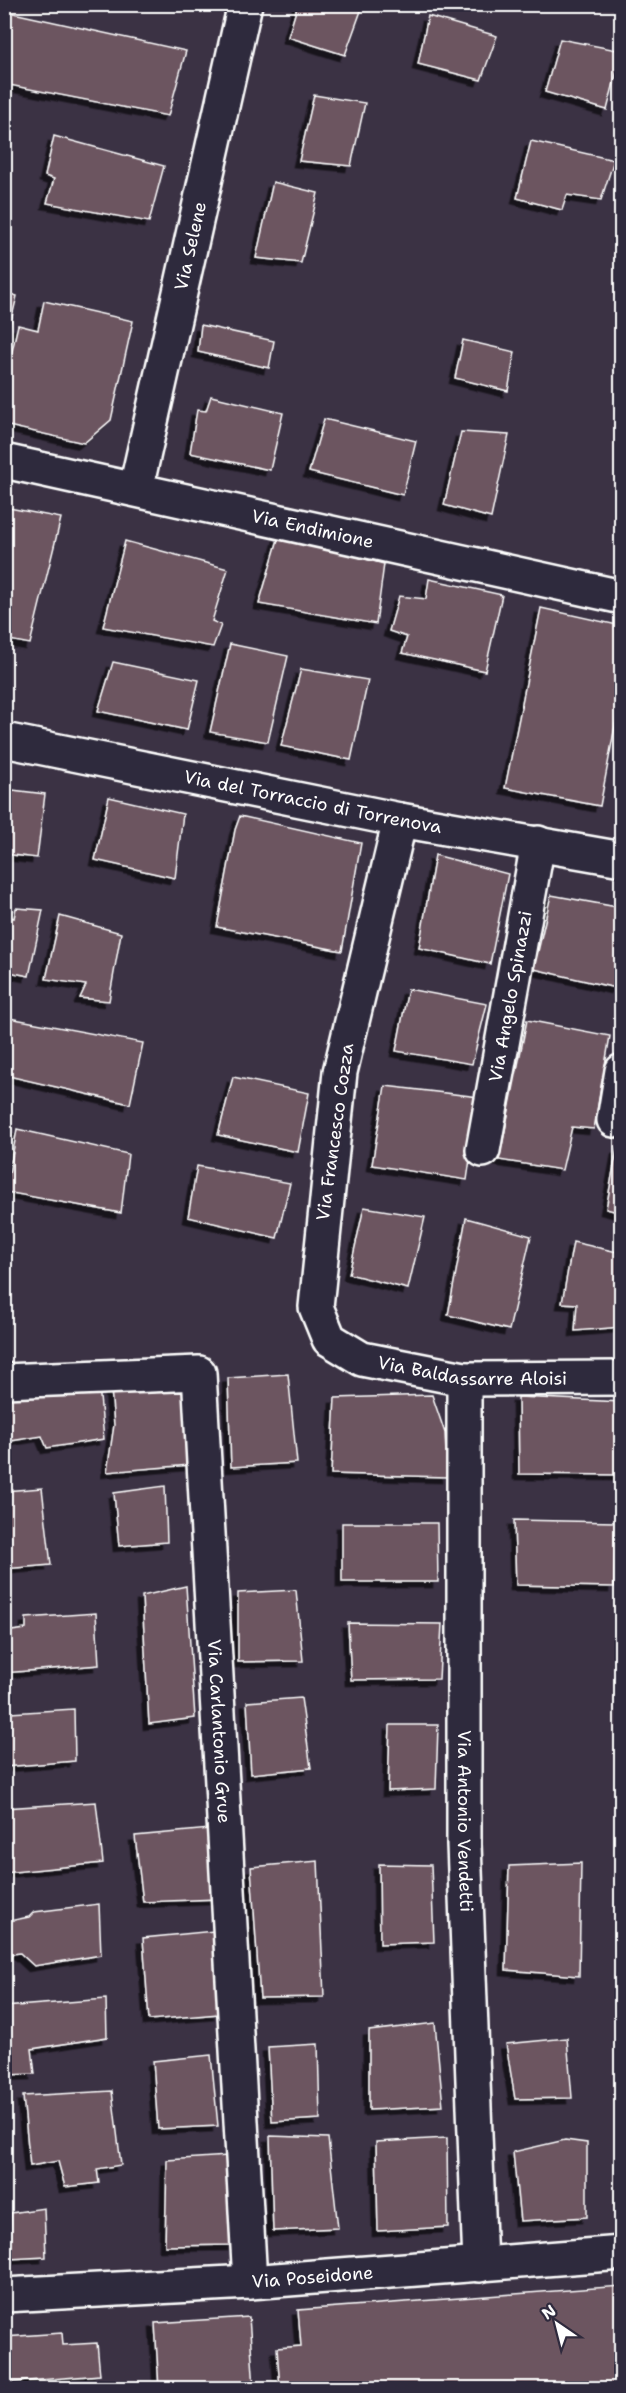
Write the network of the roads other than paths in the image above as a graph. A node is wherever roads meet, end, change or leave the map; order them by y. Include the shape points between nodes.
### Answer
1 (245, 4) edge
2 (4, 461) edge
3 (136, 488) junction
4 (621, 597) edge
5 (4, 740) edge
6 (400, 820) junction
7 (538, 843) junction
8 (621, 859) edge
9 (621, 1071) edge
10 (614, 1120) dead end
11 (483, 1150) dead end
12 (329, 1340) joint
13 (621, 1378) edge
14 (464, 1379) junction
15 (4, 1381) edge
16 (621, 2253) edge
17 (480, 2265) junction
18 (250, 2282) junction
19 (4, 2295) edge

1 - 3 street, Via Selene
2 - 3 street, Via Endimione
3 - 4 street, Via Endimione
5 - 6 street, Via del Torraccio di Torrenova
6 - 7 street, Via del Torraccio di Torrenova
6 - 12 street, Via Francesco Cozza via 340,1072 316,1307
7 - 8 street, Via del Torraccio di Torrenova
7 - 11 street, Via Angelo Spinazzi
9 - 10 street
12 - 14 street, Via Baldassarre Aloisi via 362,1359
13 - 14 street, Via Baldassarre Aloisi
14 - 17 street, Via Antonio Vendetti via 464,1844
15 - 18 street, Via Carlantonio Grue via 199,1373
16 - 17 street, Via Poseidone
17 - 18 street, Via Poseidone
18 - 19 street, Via Poseidone

